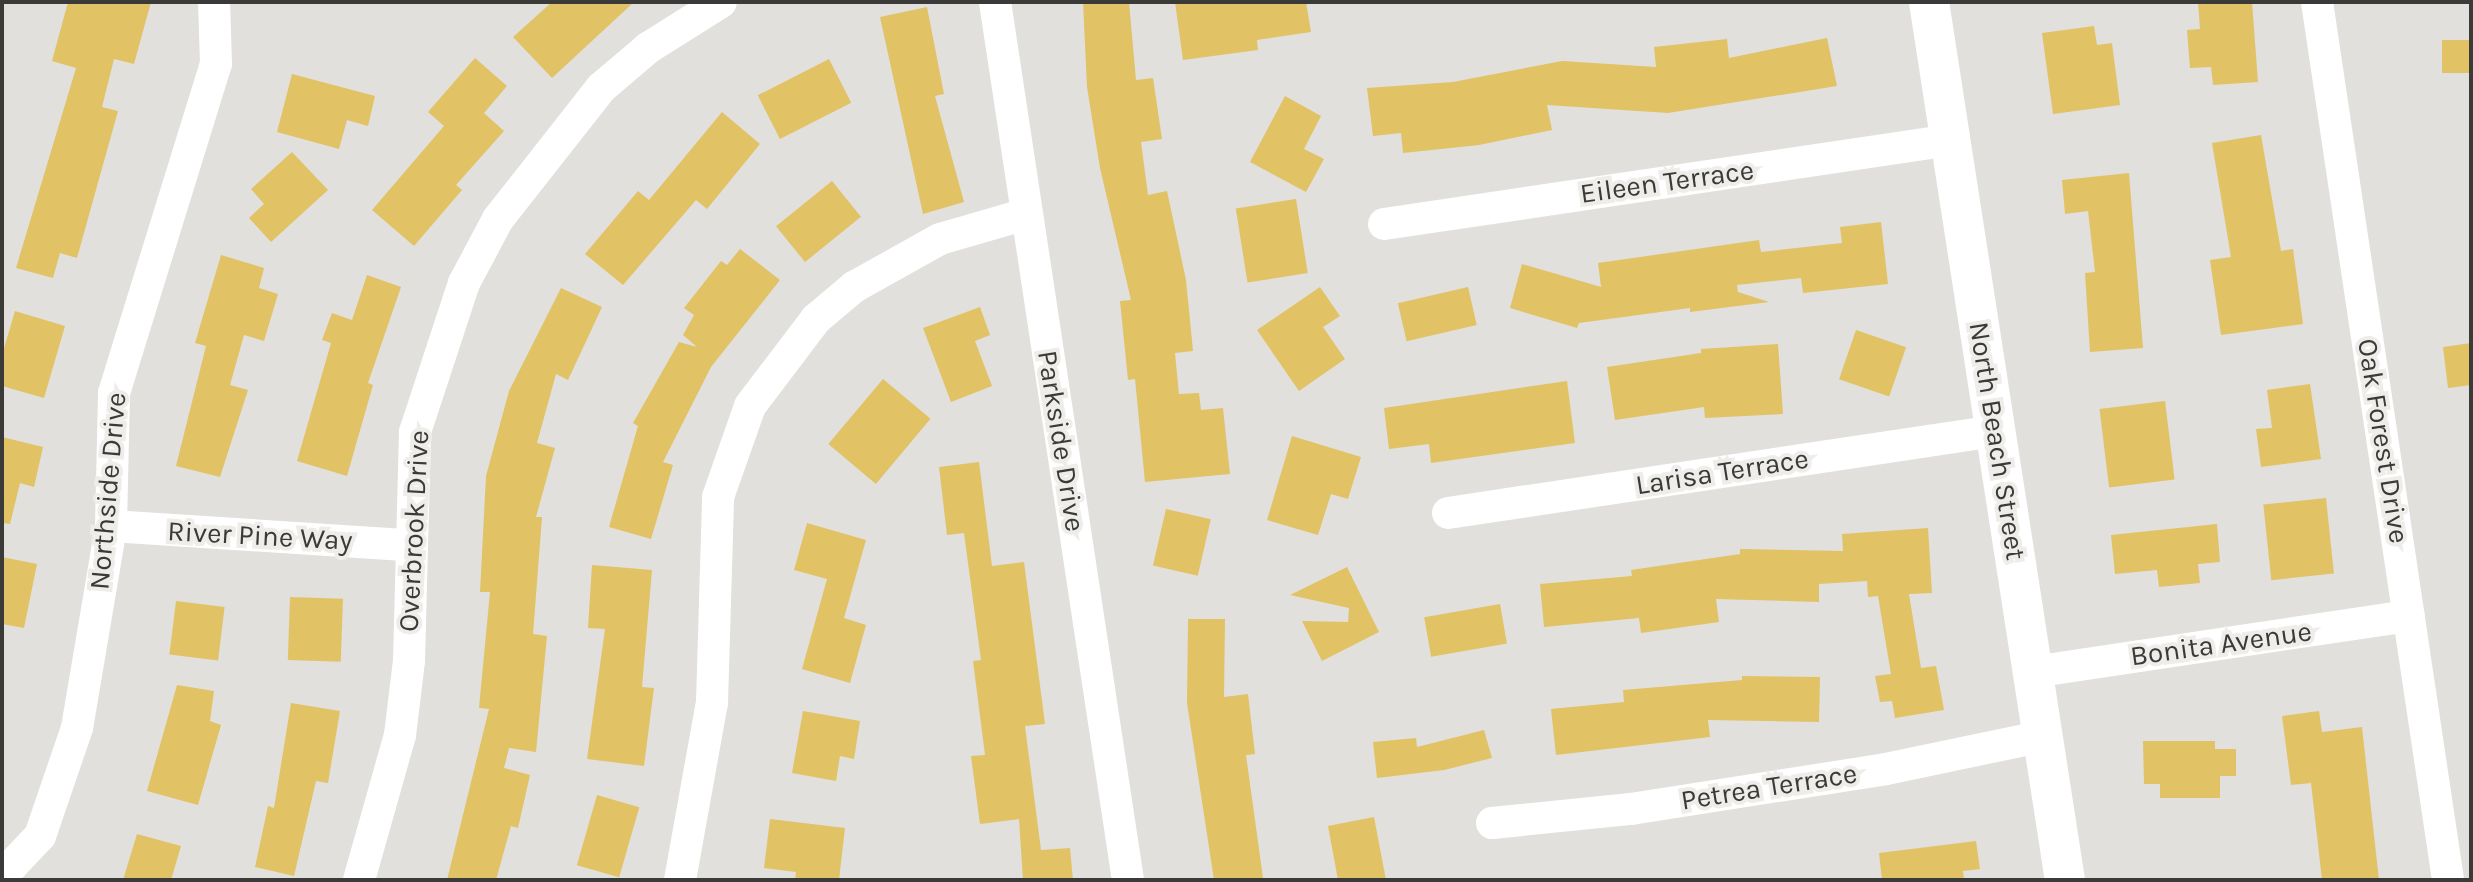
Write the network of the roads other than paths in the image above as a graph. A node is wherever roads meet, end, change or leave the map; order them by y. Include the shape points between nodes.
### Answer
1 (214, 2) edge
2 (721, 2) edge
3 (995, 2) edge
4 (1929, 2) edge
5 (2317, 2) edge
6 (1951, 140) junction
7 (1026, 214) junction
8 (1384, 224) dead end
9 (1995, 431) junction
10 (1448, 513) dead end
11 (111, 526) junction
12 (408, 545) junction
13 (2409, 616) junction
14 (2033, 672) junction
15 (2044, 736) junction
16 (1492, 823) dead end
17 (2, 876) edge
18 (359, 880) edge
19 (680, 880) edge
20 (1128, 880) edge
21 (2065, 880) edge
22 (2448, 880) edge

1 - 11 street, Northside Drive via 216,64 114,393
2 - 12 street, Overbrook Drive via 648,48 601,88 498,219 464,283 415,432
3 - 7 street, Parkside Drive
4 - 6 street, North Beach Street
5 - 13 street, Oak Forest Drive
6 - 8 street, Eileen Terrace
6 - 9 street, North Beach Street
7 - 19 street via 940,239 854,287 816,319 750,406 718,497 712,703
7 - 20 street, Parkside Drive
9 - 10 street, Larisa Terrace
9 - 14 street, North Beach Street
11 - 12 street, River Pine Way
11 - 17 street, Northside Drive via 77,728 40,836
12 - 18 street, Overbrook Drive via 409,661 400,735
13 - 14 street, Bonita Avenue
13 - 22 street, Oak Forest Drive
14 - 15 street, North Beach Street
15 - 16 street, Petrea Terrace via 1886,769 1676,802
15 - 21 street, North Beach Street

